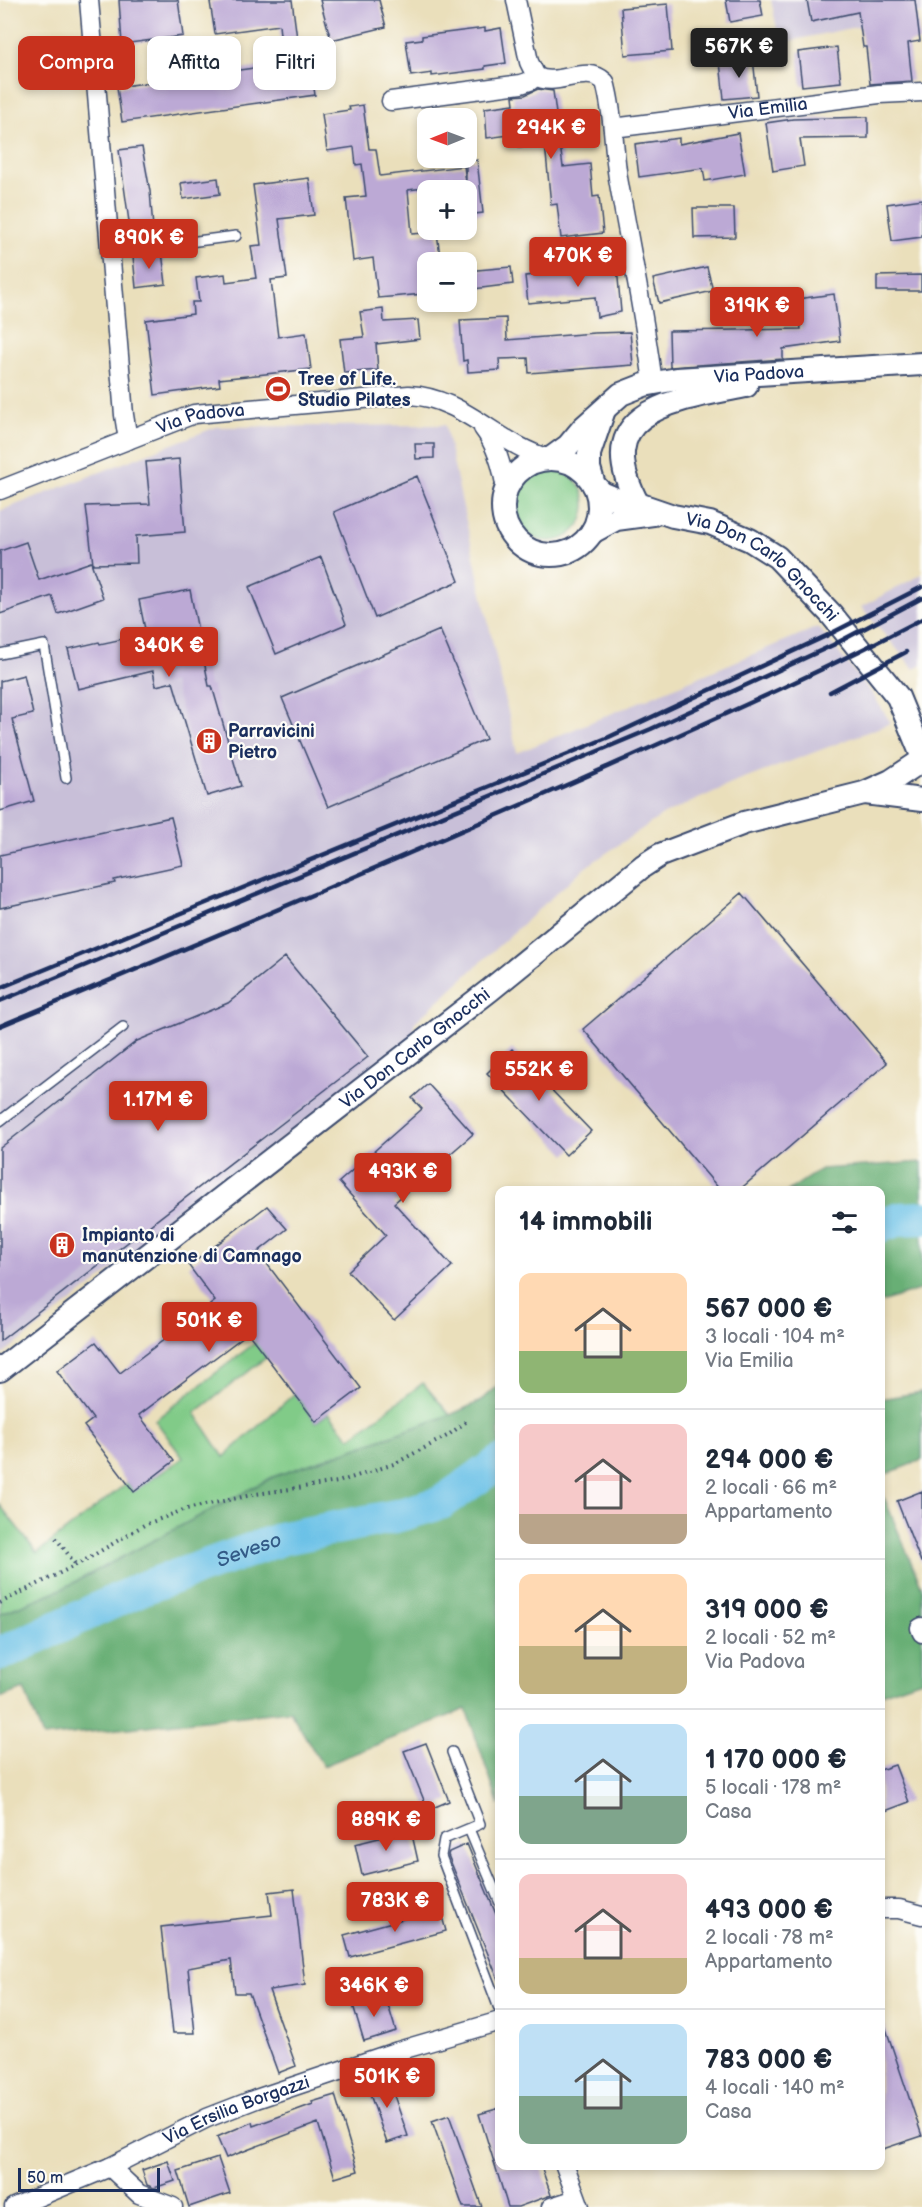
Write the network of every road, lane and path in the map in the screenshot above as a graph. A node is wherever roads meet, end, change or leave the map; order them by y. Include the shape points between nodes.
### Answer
1 (89, 0) edge
2 (516, 0) edge
3 (536, 76) junction
4 (922, 92) edge
5 (391, 101) dead end
6 (613, 128) junction
7 (236, 236) dead end
8 (111, 252) junction
9 (922, 364) edge
10 (795, 372) junction
11 (652, 383) junction
12 (604, 410) junction
13 (478, 422) junction
14 (128, 440) junction
15 (550, 459) junction
16 (594, 485) junction
17 (0, 490) edge
18 (506, 491) junction
19 (638, 504) junction
20 (673, 516) junction
21 (592, 532) junction
22 (0, 654) edge
23 (898, 698) junction
24 (922, 713) edge
25 (920, 756) edge
26 (66, 778) dead end
27 (922, 792) edge
28 (864, 793) junction
29 (922, 800) edge
30 (123, 1028) dead end
31 (0, 1121) edge
32 (0, 1370) edge
33 (467, 1421) dead end
34 (56, 1538) dead end
35 (76, 1565) junction
36 (0, 1603) edge
37 (452, 1752) dead end
38 (469, 1829) junction
39 (495, 1891) edge
40 (885, 1909) edge
41 (920, 1911) edge
42 (495, 1998) edge
43 (495, 2022) edge
44 (110, 2167) junction
45 (566, 2170) edge
46 (578, 2203) edge
47 (14, 2207) edge
48 (173, 2207) edge
49 (551, 2207) edge

1 - 8 street
2 - 3 street via 529,62
3 - 5 street via 520,84
3 - 6 street via 547,80 598,76 605,82
4 - 6 street, Via Emilia
6 - 11 street
7 - 8 lane
8 - 14 street
9 - 10 street, Via Padova
10 - 11 street, Via Padova
10 - 19 street via 675,403 644,415 628,433 623,455 624,475
11 - 12 street, Via Padova via 621,394
12 - 15 street, Via Padova
12 - 16 street via 590,454
13 - 14 street, Via Padova via 437,399 409,395 194,414
13 - 15 street, Via Padova via 524,450
13 - 18 street via 494,446
14 - 17 street, Via Padova
15 - 16 street via 576,465
15 - 18 street via 523,468
16 - 19 street, Via Don Carlo Gnocchi via 609,497
16 - 21 street via 599,501
18 - 21 street via 503,506 512,535 538,553 568,552
19 - 20 street, Via Don Carlo Gnocchi
20 - 21 street via 625,517
20 - 23 street, Via Don Carlo Gnocchi via 710,523 777,557 831,614
22 - 26 lane via 44,645
23 - 24 street, Via Don Carlo Gnocchi
23 - 25 street, Via Don Carlo Gnocchi
25 - 27 street, Via Don Carlo Gnocchi via 917,777
25 - 28 street via 891,781
28 - 29 street
28 - 32 street, Via Don Carlo Gnocchi via 744,823 660,855 643,866 490,990
30 - 31 lane
33 - 35 path via 394,1464 338,1482 186,1509 144,1524
34 - 35 path
35 - 36 path
37 - 38 lane via 480,1824
38 - 39 lane
38 - 42 lane via 444,1839 441,1856
40 - 41 street
43 - 44 street, Via Ersilia Borgazzi via 256,2099 207,2118
44 - 47 street, Via Ersilia Borgazzi
44 - 48 street via 139,2194
45 - 46 street
46 - 49 street

